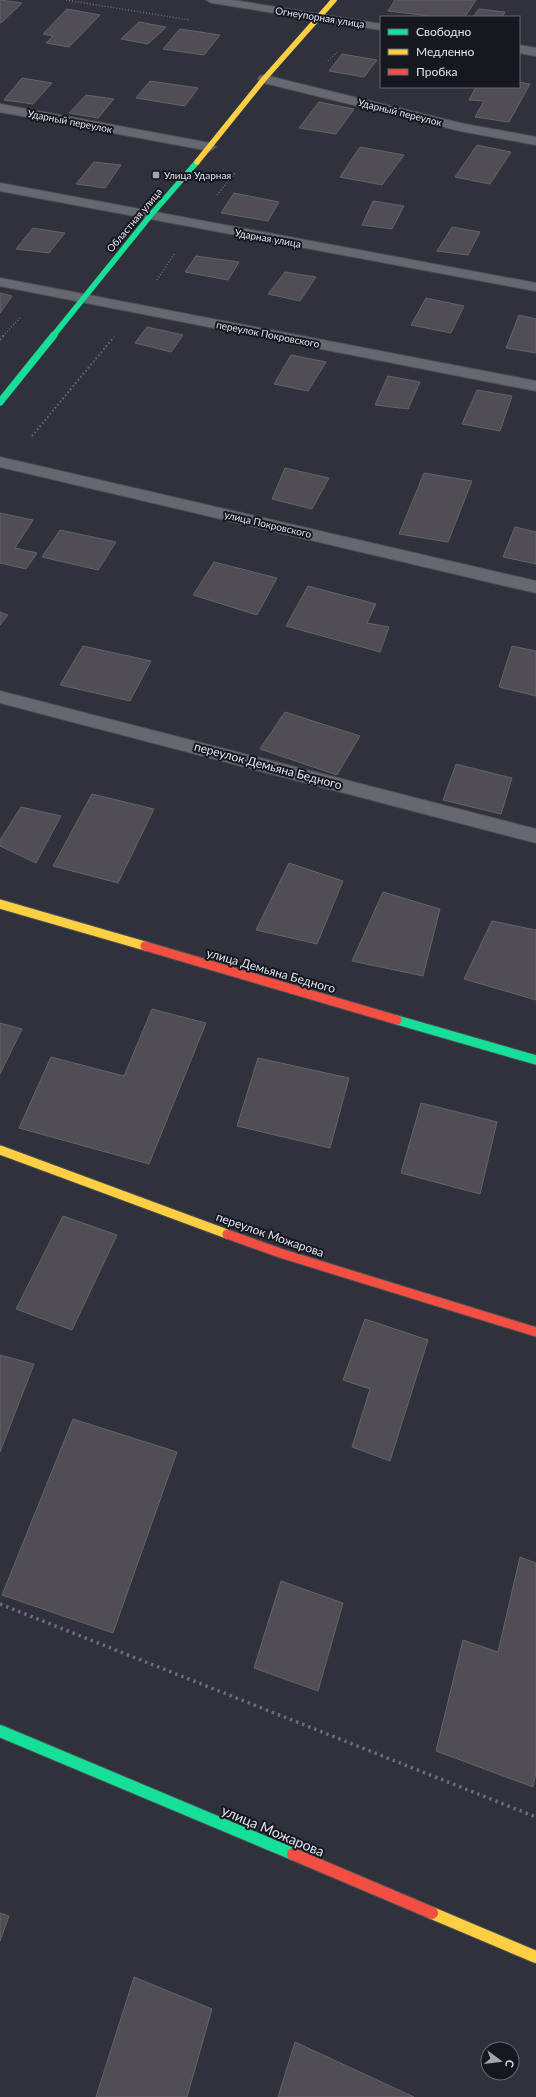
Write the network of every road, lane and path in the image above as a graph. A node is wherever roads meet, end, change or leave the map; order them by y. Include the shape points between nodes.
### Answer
1 (66, 0) edge
2 (212, 0) edge
3 (334, 0) edge
4 (321, 17) junction
5 (197, 21) dead end
6 (380, 27) edge
7 (520, 49) edge
8 (536, 52) edge
9 (264, 79) junction
10 (0, 108) edge
11 (536, 141) edge
12 (210, 147) junction
13 (0, 187) edge
14 (150, 216) junction
15 (0, 282) edge
16 (536, 287) edge
17 (84, 298) junction
18 (536, 386) edge
19 (0, 402) edge
20 (0, 462) edge
21 (536, 587) edge
22 (0, 697) edge
23 (536, 836) edge
24 (0, 904) edge
25 (536, 1060) edge
26 (0, 1150) edge
27 (536, 1332) edge
28 (0, 1604) edge
29 (0, 1731) edge
30 (536, 1817) edge
31 (536, 1957) edge

1 - 5 path
2 - 4 street, Огнеупорная улица
3 - 4 street, Областная улица
4 - 6 street, Огнеупорная улица
4 - 9 street, Областная улица
7 - 8 street
9 - 11 street, Ударный переулок via 460,126
9 - 12 street, Областная улица
10 - 12 street, Ударный переулок
12 - 14 street, Областная улица
13 - 14 street, Ударная улица
14 - 16 street, Ударная улица
14 - 17 street, Областная улица
15 - 17 street, переулок Покровского
17 - 18 street, переулок Покровского
17 - 19 street, Областная улица
20 - 21 street, улица Покровского
22 - 23 street, переулок Демьяна Бедного
24 - 25 street, улица Демьяна Бедного
26 - 27 street, переулок Можарова via 280,1253
28 - 30 path
29 - 31 street, улица Можарова

